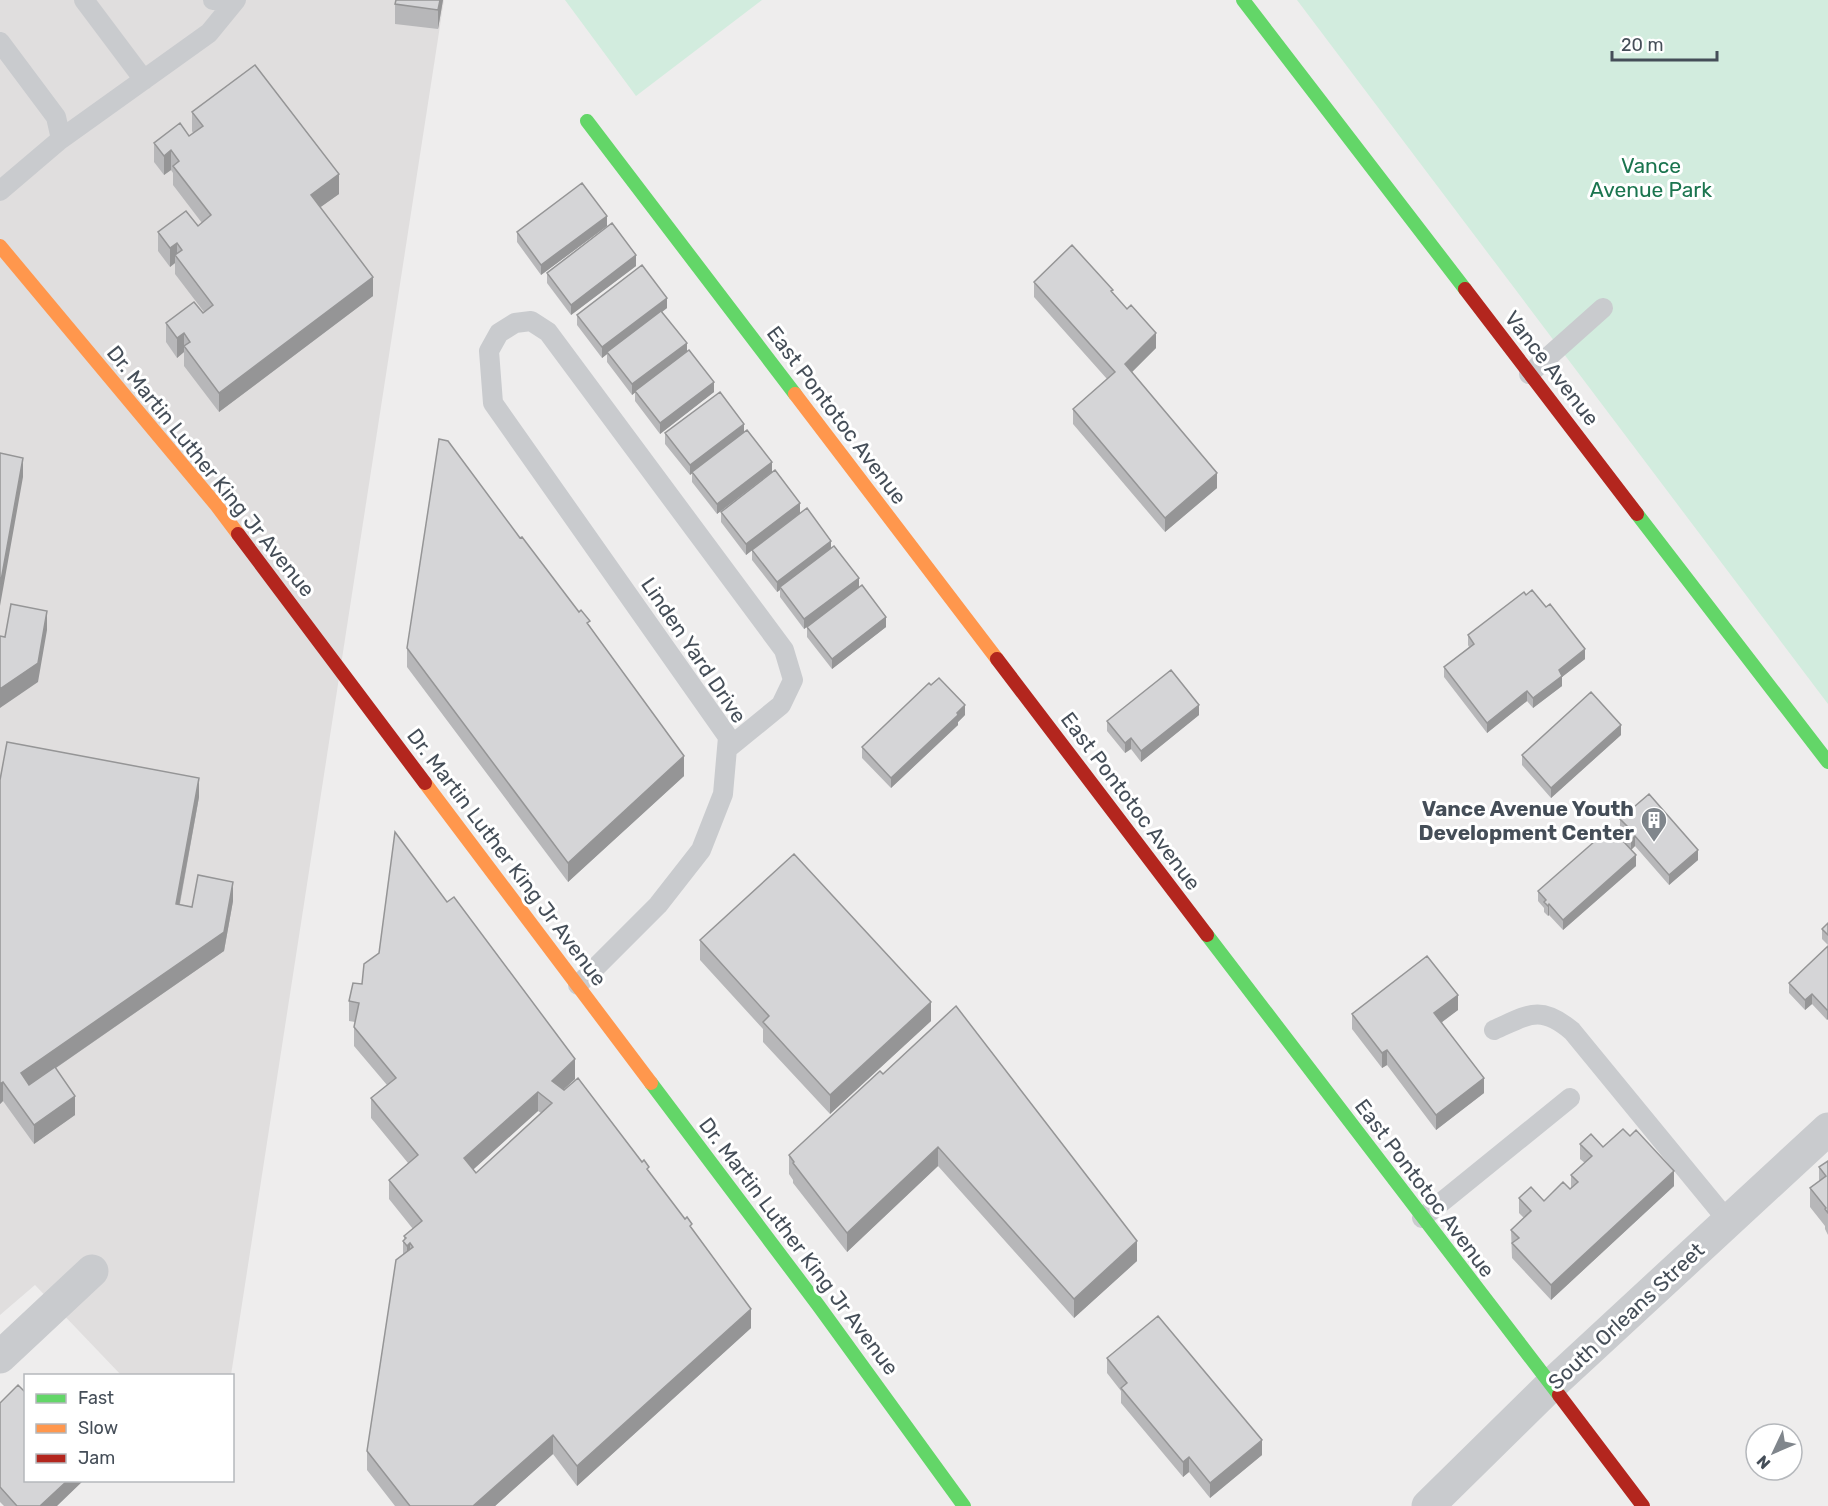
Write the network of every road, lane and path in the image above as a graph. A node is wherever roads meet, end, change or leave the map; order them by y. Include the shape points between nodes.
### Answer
1 (84, 0) edge
2 (213, 0) edge
3 (236, 0) edge
4 (1243, 0) edge
5 (0, 42) edge
6 (144, 80) junction
7 (587, 121) dead end
8 (61, 139) junction
9 (0, 191) edge
10 (0, 246) edge
11 (1603, 308) dead end
12 (1530, 374) junction
13 (727, 749) junction
14 (1828, 762) edge
15 (578, 985) junction
16 (1494, 1030) dead end
17 (1570, 1098) dead end
18 (1828, 1129) edge
19 (1422, 1218) junction
20 (1728, 1221) junction
21 (92, 1271) dead end
22 (0, 1357) edge
23 (1550, 1386) junction
24 (964, 1506) edge
25 (1428, 1506) edge
26 (1643, 1506) edge

1 - 6 lane
2 - 3 lane
3 - 6 lane via 209,33
4 - 12 street, Vance Avenue
5 - 8 lane via 56,117
6 - 8 lane
7 - 19 street, East Pontotoc Avenue
8 - 9 lane
10 - 15 street, Dr. Martin Luther King Jr Avenue via 217,506
11 - 12 lane
12 - 14 street, Vance Avenue
13 - 13 lane, Linden Yard Drive via 728,737 493,403 489,351 499,333 515,323 531,321 548,332 784,650 794,680 781,705
13 - 15 lane, Linden Yard Drive via 723,794 701,850 658,905
15 - 24 street, Dr. Martin Luther King Jr Avenue
16 - 20 lane via 1532,1013 1558,1019
17 - 19 lane
18 - 20 street, South Orleans Street
19 - 23 street, East Pontotoc Avenue
20 - 23 street, South Orleans Street
21 - 22 street
23 - 25 street, South Orleans Street
23 - 26 street, East Pontotoc Avenue

